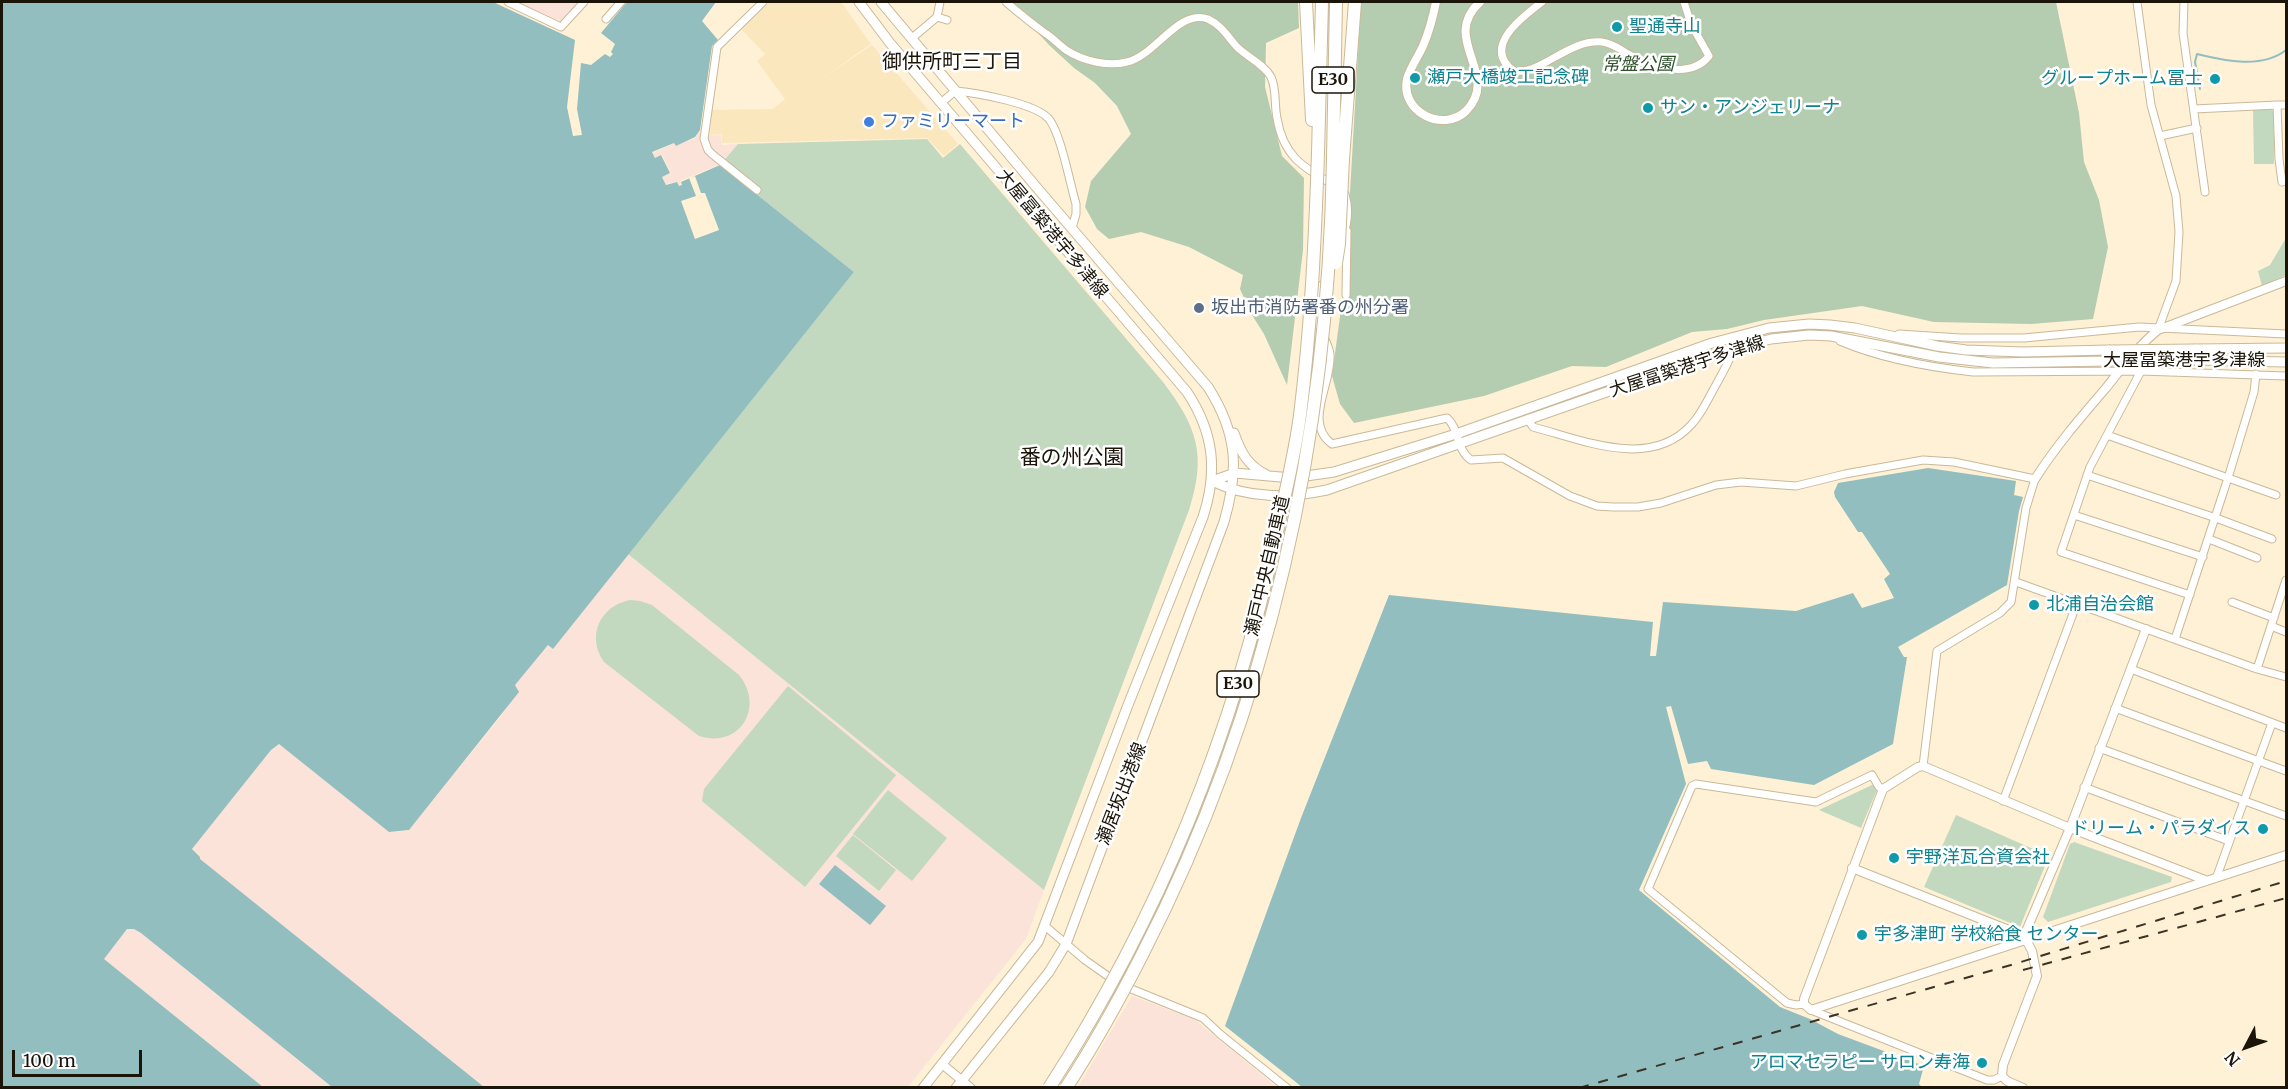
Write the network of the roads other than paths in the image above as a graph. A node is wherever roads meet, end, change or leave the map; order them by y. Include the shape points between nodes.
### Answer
1 (508, 2) edge
2 (584, 2) edge
3 (621, 2) edge
4 (764, 2) edge
5 (859, 2) edge
6 (881, 2) edge
7 (940, 2) edge
8 (1006, 2) edge
9 (1306, 2) edge
10 (1322, 2) edge
11 (1336, 2) edge
12 (1355, 2) edge
13 (1436, 2) edge
14 (1480, 2) edge
15 (1542, 2) edge
16 (1684, 2) edge
17 (2137, 2) edge
18 (2184, 2) edge
19 (937, 18) junction
20 (606, 19) dead end
21 (947, 20) dead end
22 (911, 39) junction
23 (955, 91) junction
24 (941, 103) junction
25 (2277, 105) junction
26 (2286, 105) edge
27 (2194, 109) junction
28 (2197, 128) junction
29 (2160, 136) junction
30 (1316, 152) junction
31 (1338, 158) junction
32 (2286, 181) edge
33 (757, 190) dead end
34 (2205, 192) dead end
35 (1347, 226) junction
36 (1072, 228) junction
37 (2286, 281) edge
38 (1128, 294) junction
39 (1346, 294) dead end
40 (1114, 306) junction
41 (2139, 327) junction
42 (2158, 330) junction
43 (1878, 333) junction
44 (2286, 334) edge
45 (1831, 336) junction
46 (1732, 337) junction
47 (2146, 340) junction
48 (1734, 348) junction
49 (2286, 348) edge
50 (2286, 362) edge
51 (2119, 371) junction
52 (2141, 371) junction
53 (1626, 374) junction
54 (2256, 374) junction
55 (2286, 376) edge
56 (1630, 385) junction
57 (1208, 387) junction
58 (1529, 421) junction
59 (1456, 434) junction
60 (2107, 435) junction
61 (1460, 445) junction
62 (1234, 473) junction
63 (2087, 475) junction
64 (1276, 478) junction
65 (2228, 478) junction
66 (2035, 479) junction
67 (1212, 481) junction
68 (1232, 490) junction
69 (2273, 491) dead end
70 (2074, 515) junction
71 (2216, 518) junction
72 (2209, 539) junction
73 (2272, 539) dead end
74 (2203, 557) junction
75 (2257, 558) dead end
76 (2016, 582) junction
77 (2286, 585) edge
78 (2190, 596) junction
79 (2232, 602) dead end
80 (2078, 603) junction
81 (2273, 622) junction
82 (2146, 629) junction
83 (2286, 632) edge
84 (2175, 639) junction
85 (2131, 669) junction
86 (2257, 669) junction
87 (2286, 677) edge
88 (2115, 708) junction
89 (2272, 723) junction
90 (2286, 728) edge
91 (2099, 748) junction
92 (2260, 761) junction
93 (1923, 766) junction
94 (2286, 771) edge
95 (2084, 787) junction
96 (1883, 789) junction
97 (2245, 800) junction
98 (2003, 801) junction
99 (2286, 816) edge
100 (2070, 828) junction
101 (2229, 841) junction
102 (2286, 855) edge
103 (1852, 868) junction
104 (2217, 876) junction
105 (2205, 880) junction
106 (1045, 926) junction
107 (2025, 938) junction
108 (1066, 944) junction
109 (1808, 1007) junction
110 (942, 1064) junction
111 (2002, 1076) junction
112 (959, 1084) edge
113 (923, 1088) edge
114 (971, 1088) edge
115 (1048, 1088) edge
116 (1066, 1088) edge
117 (1287, 1088) edge
118 (2024, 1088) edge

1 - 2 street via 561,27
3 - 20 street
4 - 33 street via 717,47 704,139 712,154
5 - 24 main road, 大屋冨築港宇多津線
6 - 22 main road, 大屋冨築港宇多津線
7 - 19 street
8 - 35 street via 1067,51 1103,64 1138,59 1190,19 1200,17 1221,27 1237,47 1270,75 1276,117 1285,144 1308,170 1344,192
9 - 30 highway
10 - 30 highway, E30
11 - 31 highway, E30
12 - 31 highway
13 - 14 street via 1407,89 1419,112 1442,120 1461,115 1477,93 1477,72 1464,30 1471,11
15 - 16 street via 1519,19 1505,38 1502,55 1515,72 1533,69 1586,43 1604,42 1659,67 1698,67 1708,56
17 - 29 street via 2151,105
18 - 27 street
19 - 21 street
19 - 22 street
22 - 23 main road, 大屋冨築港宇多津線
23 - 24 street
23 - 36 main road, 大屋冨築港宇多津線
23 - 36 street via 981,94 1048,118 1076,204
24 - 40 main road, 大屋冨築港宇多津線
25 - 26 street
25 - 27 street
25 - 32 street via 2279,159 2282,182
27 - 28 street
28 - 29 street
28 - 34 street
29 - 42 street via 2176,196 2179,232 2176,281
30 - 115 highway, 瀬戸中央自動車道 / E30, bridge via 1315,244 1299,418 1266,585 1243,669 1211,764 1155,897 1106,993
31 - 116 highway, 瀬戸中央自動車道 / E30, bridge via 1339,244 1313,421 1281,579 1256,674 1196,842 1159,923
35 - 39 street
35 - 59 street via 1318,300 1319,327 1330,354 1320,414 1324,438 1332,444 1447,418
36 - 38 main road, 大屋冨築港宇多津線
37 - 42 street
38 - 40 main road
38 - 57 main road, 大屋冨築港宇多津線
40 - 67 main road, 大屋冨築港宇多津線 via 1194,403 1209,440
41 - 42 street
41 - 43 street via 2024,338
41 - 47 street
42 - 44 street
42 - 47 street
43 - 46 main road, 大屋冨築港宇多津線 via 1809,324
43 - 49 main road, 大屋冨築港宇多津線, bridge via 1966,350
45 - 48 main road, 大屋冨築港宇多津線 via 1790,336
45 - 50 main road, 大屋冨築港宇多津線, bridge via 1993,363
45 - 51 street via 1866,352 1946,369 2002,373
46 - 48 main road
46 - 53 main road, 大屋冨築港宇多津線
47 - 51 street
48 - 56 main road, 大屋冨築港宇多津線
48 - 58 street via 1701,413 1682,434 1661,444 1618,448 1533,427
51 - 52 street
51 - 66 street
52 - 54 street
52 - 60 street
53 - 56 street
53 - 59 main road, 大屋冨築港宇多津線
54 - 55 street
54 - 65 street
56 - 58 main road, 大屋冨築港宇多津線
57 - 62 main road, 大屋冨築港宇多津線 via 1226,421
57 - 64 main road via 1228,417 1248,462
58 - 61 main road, 大屋冨築港宇多津線
59 - 61 street
59 - 64 main road, 大屋冨築港宇多津線 via 1334,472
60 - 63 street
60 - 65 street
61 - 66 street via 1471,460 1503,458 1570,496 1613,507 1661,503 1734,483 1796,486 1923,460 1954,462
61 - 68 main road, 大屋冨築港宇多津線 via 1319,491 1275,495
62 - 64 main road, 大屋冨築港宇多津線
62 - 67 main road, 大屋冨築港宇多津線
62 - 68 main road, 瀬居坂出港線
63 - 70 street
63 - 71 street
65 - 69 street
65 - 71 street
66 - 76 street via 2026,508
67 - 68 main road, 大屋冨築港宇多津線
67 - 106 main road, 瀬居坂出港線 via 1203,517
68 - 108 main road, 瀬居坂出港線 via 1224,522
70 - 74 street
70 - 78 street via 2061,552
71 - 72 street
71 - 73 street
72 - 74 street
72 - 75 street
74 - 78 street
76 - 80 street
76 - 93 street via 2011,602 2000,613 1937,651
77 - 81 street
78 - 84 street
79 - 81 street
80 - 82 street
80 - 98 street
81 - 83 street
81 - 86 street
82 - 84 street
82 - 85 street
84 - 86 street
85 - 88 street
85 - 89 street
86 - 87 street
88 - 91 street
88 - 92 street
89 - 90 street
89 - 92 street
91 - 95 street
91 - 97 street
92 - 94 street
92 - 97 street
93 - 96 street
93 - 98 street
95 - 100 street
95 - 101 street
96 - 103 street
96 - 109 street via 1872,775 1816,802 1696,784 1648,889 1787,1003
97 - 99 street
97 - 101 street
98 - 100 street
100 - 105 street
100 - 107 street
101 - 104 street
102 - 104 street
103 - 107 street
103 - 109 street via 1803,999
104 - 105 street
105 - 107 street
106 - 108 street
106 - 110 main road, 瀬居坂出港線 via 1029,956
107 - 109 street
107 - 111 street via 2037,976
108 - 112 main road, 瀬居坂出港線 via 1049,972
108 - 117 street via 1119,984 1203,1018
109 - 111 street via 1987,1080
110 - 112 street
110 - 113 main road, 瀬居坂出港線
111 - 118 street
112 - 114 street

